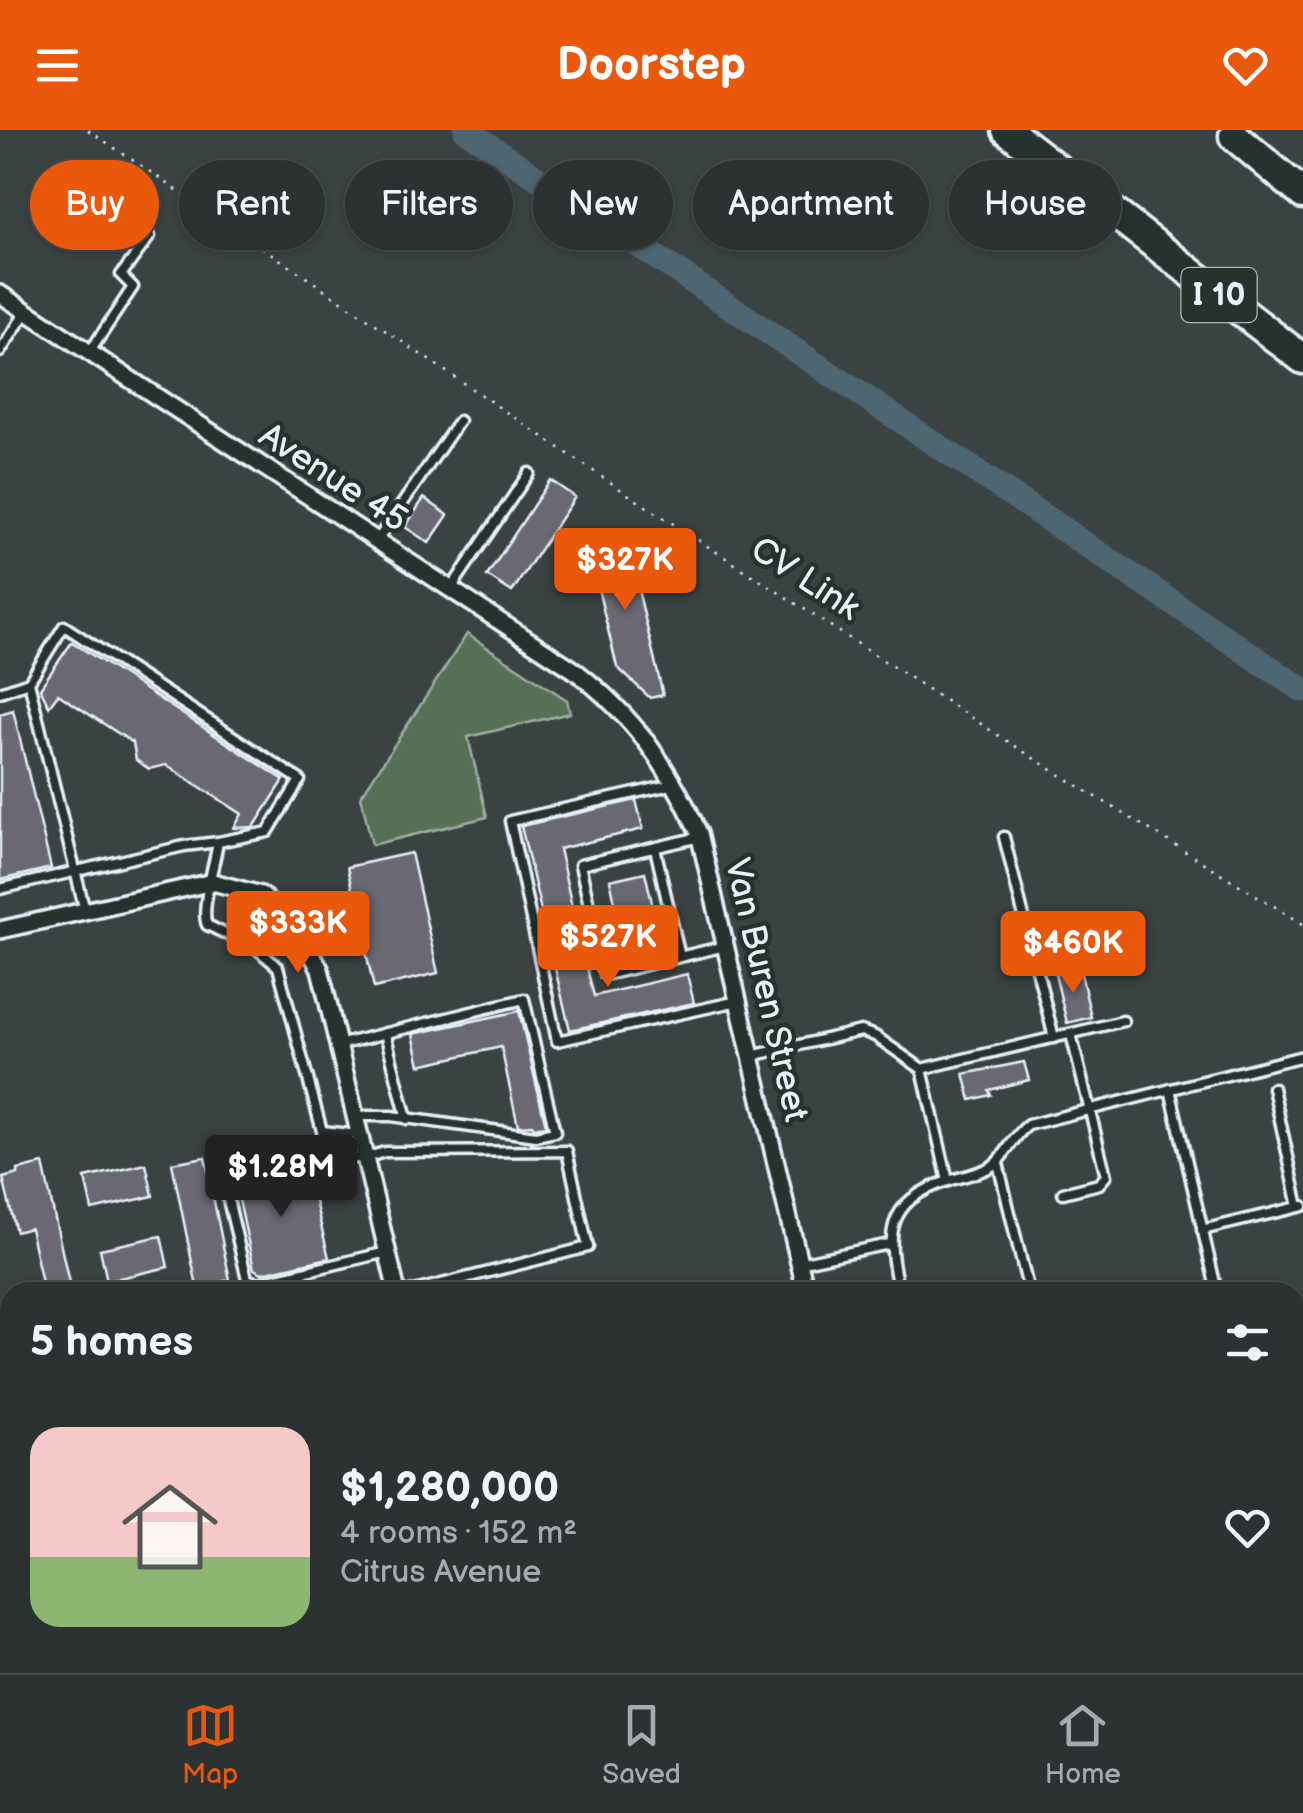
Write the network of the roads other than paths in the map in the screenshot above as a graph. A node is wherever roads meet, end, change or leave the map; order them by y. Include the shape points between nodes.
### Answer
1 (1007, 130) edge
2 (1230, 133) edge
3 (1303, 175) edge
4 (1303, 194) edge
5 (139, 250) edge
6 (0, 294) edge
7 (26, 312) junction
8 (0, 352) edge
9 (89, 353) junction
10 (1303, 359) edge
11 (460, 421) dead end
12 (529, 473) dead end
13 (376, 542) junction
14 (450, 590) junction
15 (29, 682) junction
16 (0, 692) edge
17 (629, 716) joint
18 (674, 784) junction
19 (700, 837) junction
20 (1004, 837) dead end
21 (218, 842) junction
22 (655, 848) junction
23 (75, 872) junction
24 (212, 882) junction
25 (0, 888) edge
26 (84, 911) junction
27 (592, 918) junction
28 (0, 930) edge
29 (534, 932) junction
30 (726, 946) junction
31 (680, 957) junction
32 (738, 1001) junction
33 (1123, 1021) dead end
34 (385, 1034) junction
35 (1072, 1034) junction
36 (1054, 1038) junction
37 (338, 1045) junction
38 (751, 1056) junction
39 (1303, 1056) edge
40 (922, 1069) junction
41 (1273, 1088) dead end
42 (1170, 1089) junction
43 (1090, 1109) junction
44 (354, 1116) junction
45 (407, 1119) junction
46 (359, 1135) junction
47 (364, 1158) junction
48 (998, 1162) junction
49 (948, 1181) junction
50 (1063, 1193) dead end
51 (1301, 1207) edge
52 (1202, 1230) junction
53 (889, 1244) junction
54 (387, 1252) junction
55 (799, 1263) junction
56 (254, 1282) edge
57 (261, 1282) edge
58 (394, 1282) edge
59 (450, 1282) edge
60 (804, 1282) edge
61 (897, 1282) edge
62 (1027, 1282) edge
63 (1214, 1282) edge

1 - 10 highway, I 10
2 - 3 highway
2 - 4 highway
5 - 9 lane via 120,275 133,287
6 - 7 street, Avenue 45
7 - 8 lane
7 - 9 street, Avenue 45
9 - 13 street, Avenue 45
11 - 13 lane
12 - 14 lane
13 - 14 street, Avenue 45
14 - 17 street, Avenue 45 via 574,670
15 - 16 lane
15 - 21 lane via 64,626 300,780 268,832
15 - 23 lane
17 - 18 street, Van Buren Street
18 - 19 street, Van Buren Street
18 - 29 lane via 510,821
19 - 22 lane
19 - 30 street, Van Buren Street
20 - 36 lane
21 - 23 lane
21 - 24 lane
22 - 27 lane via 580,865
22 - 31 lane
23 - 25 lane
23 - 26 lane
24 - 26 street
24 - 37 street via 262,895 300,932 320,970
24 - 46 lane via 202,912 207,925 257,948 278,967 322,1131
26 - 28 street
27 - 29 lane
27 - 31 lane via 605,975
29 - 32 lane via 557,1042
30 - 31 lane
30 - 32 street, Van Buren Street
32 - 38 street, Van Buren Street
33 - 35 lane
34 - 37 lane
34 - 45 lane
34 - 45 lane via 524,999 555,1132 536,1136
35 - 36 lane
35 - 43 lane
36 - 40 lane
37 - 44 street
38 - 40 lane via 861,1030
38 - 55 street, Van Buren Street
39 - 42 lane
40 - 49 lane
41 - 51 lane
42 - 43 lane
42 - 52 lane
43 - 48 lane via 1028,1125
43 - 50 lane via 1105,1180
44 - 45 lane
44 - 46 street
46 - 47 street
47 - 54 street
47 - 56 lane via 219,1162 247,1279
47 - 59 lane via 385,1152 567,1152 588,1247
48 - 49 lane
48 - 62 lane
49 - 53 lane via 913,1198 899,1213
51 - 52 lane
52 - 63 lane
53 - 55 lane
53 - 61 lane
54 - 57 lane
54 - 58 street
55 - 60 street, Van Buren Street

